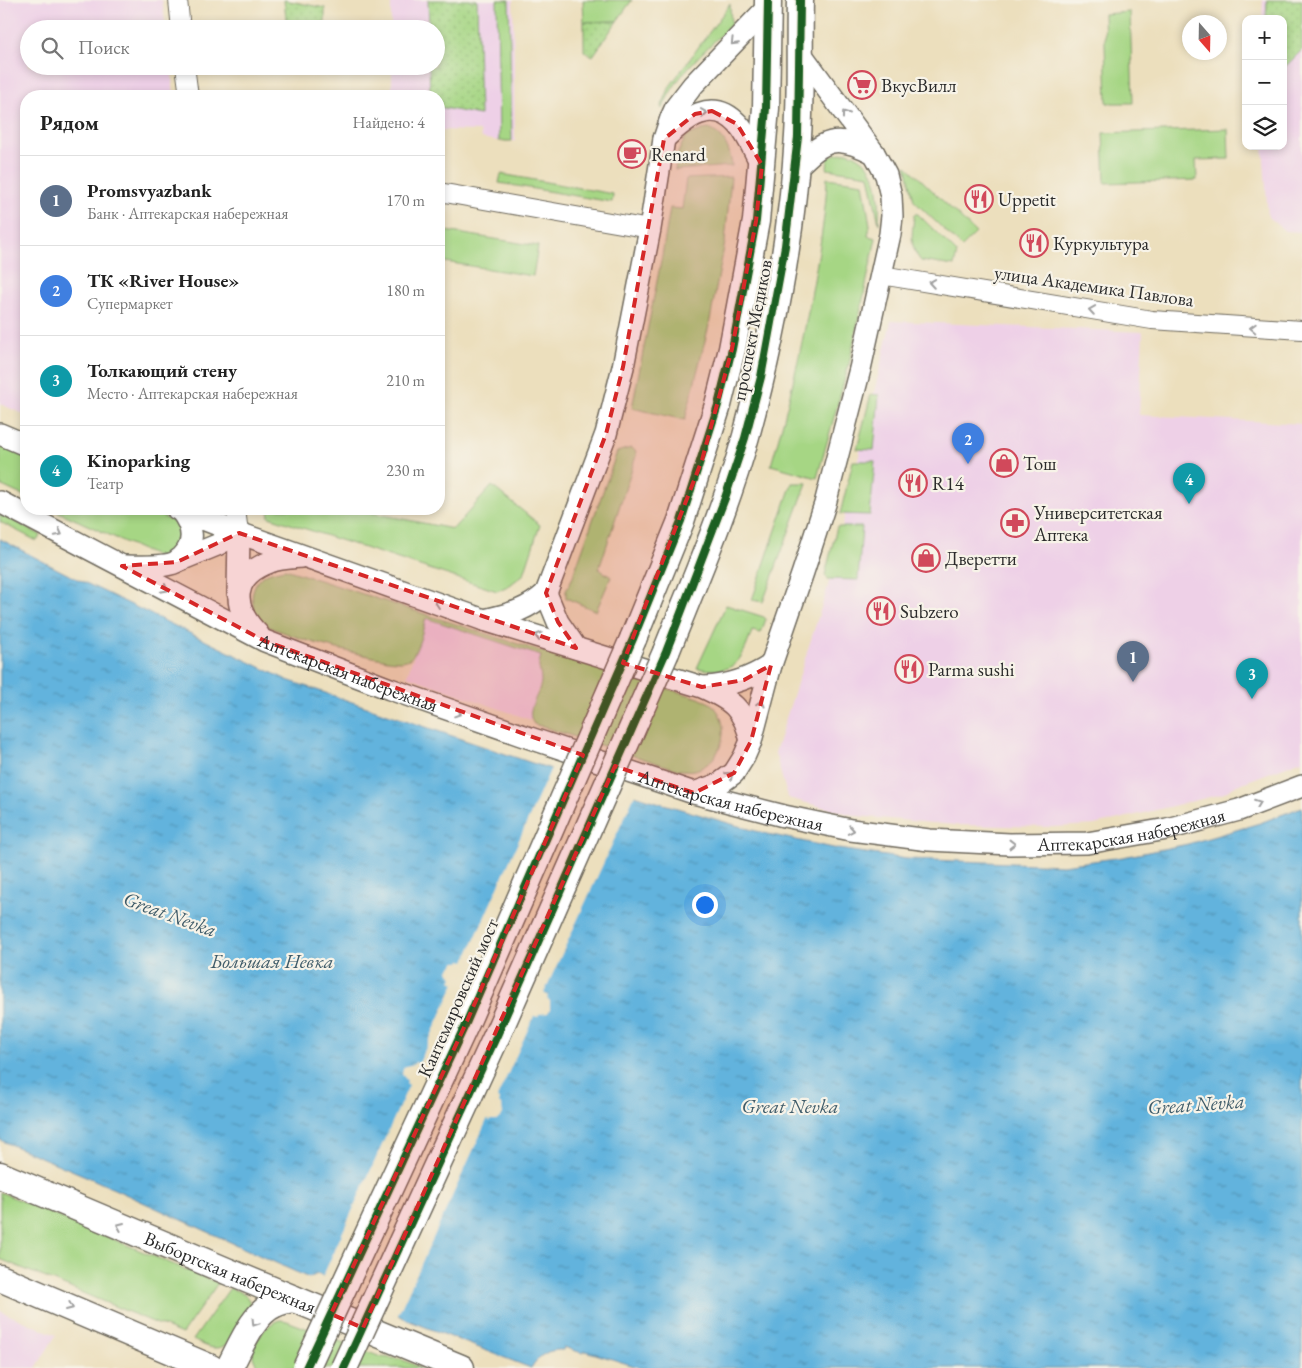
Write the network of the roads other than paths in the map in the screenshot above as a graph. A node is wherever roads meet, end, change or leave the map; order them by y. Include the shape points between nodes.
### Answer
1 (178, 0) edge
2 (800, 0) edge
3 (768, 3) edge
4 (180, 20) edge
5 (799, 51) junction
6 (186, 75) edge
7 (188, 90) edge
8 (664, 139) junction
9 (874, 153) junction
10 (762, 165) junction
11 (795, 169) junction
12 (445, 193) edge
13 (650, 229) junction
14 (881, 275) junction
15 (1302, 330) edge
16 (0, 434) edge
17 (20, 442) edge
18 (0, 502) edge
19 (20, 512) edge
20 (25, 515) edge
21 (183, 515) edge
22 (192, 515) edge
23 (237, 515) edge
24 (239, 533) junction
25 (305, 556) junction
26 (177, 562) junction
27 (122, 566) junction
28 (546, 593) junction
29 (238, 594) junction
30 (484, 620) junction
31 (633, 640) joint
32 (265, 641) junction
33 (576, 648) junction
34 (771, 665) junction
35 (702, 687) junction
36 (751, 741) junction
37 (1302, 786) edge
38 (694, 793) junction
39 (0, 1175) edge
40 (0, 1278) edge
41 (294, 1299) junction
42 (211, 1368) edge
43 (229, 1368) edge
44 (306, 1368) edge
45 (344, 1368) edge
46 (462, 1368) edge

1 - 4 street
2 - 5 main road, проспект Медиков
3 -> 8 street via 692,85 676,107
3 - 10 main road, проспект Медиков
9 -> 5 street
5 - 11 main road, проспект Медиков
6 - 7 street
8 -> 10 street via 681,122 696,114 712,111 737,124
8 - 13 street
9 - 11 street via 855,143 829,142 816,148
9 - 14 street via 886,175 891,196 890,234
10 - 31 main road, проспект Медиков via 745,285 718,405 681,522
11 - 45 main road, проспект Медиков, bridge via 762,377 725,498 666,652 498,1033
12 - 13 street
13 - 28 street via 623,367 606,434
15 -> 14 street, улица Академика Павлова via 1152,320
14 - 34 street via 825,504
16 - 17 street
18 -> 19 street, Аптекарская набережная
20 -> 27 street, Аптекарская набережная
21 - 26 street via 190,525 191,542 188,551
22 - 24 street
23 - 24 street
24 - 25 street
24 - 26 street
24 - 29 street
25 - 29 street via 271,561 258,567 246,578
30 -> 25 street
26 - 27 street
27 -> 32 street, Аптекарская набережная
28 - 30 street via 521,611
28 - 33 street via 558,622
29 - 32 street via 243,616
33 -> 30 street
31 - 44 main road, Кантемировский мост, bridge via 467,1021
32 -> 38 street, Аптекарская набережная via 399,692
33 - 35 street
34 - 35 street via 744,680
36 -> 34 street
35 - 36 street via 724,697 734,706 747,724
38 -> 36 street via 719,784 734,773
38 -> 37 street, Аптекарская набережная via 852,830 929,840 1010,844 1087,843 1167,829 1239,810
41 -> 39 main road, Выборгская набережная
40 -> 42 main road
41 -> 43 main road via 275,1303 263,1311
41 - 46 main road, Выборгская набережная

